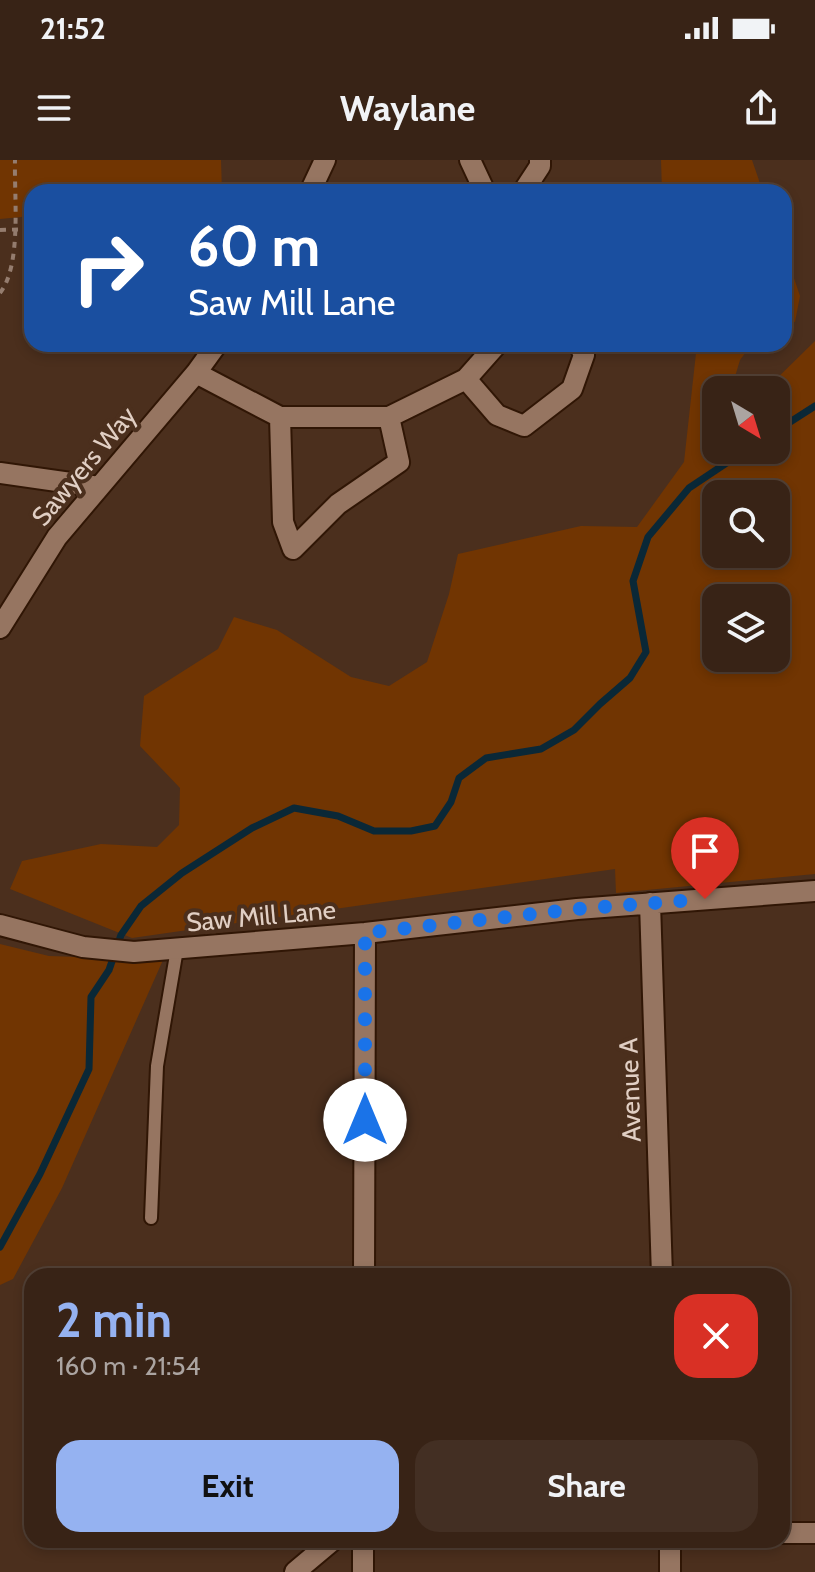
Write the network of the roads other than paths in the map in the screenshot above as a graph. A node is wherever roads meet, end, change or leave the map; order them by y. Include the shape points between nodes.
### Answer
1 (325, 160) edge
2 (470, 160) edge
3 (540, 160) edge
4 (314, 184) edge
5 (481, 184) edge
6 (528, 184) edge
7 (211, 352) edge
8 (490, 352) edge
9 (583, 352) edge
10 (196, 373) junction
11 (466, 379) junction
12 (280, 417) junction
13 (389, 417) junction
14 (0, 473) edge
15 (99, 487) junction
16 (0, 628) edge
17 (815, 891) edge
18 (650, 903) junction
19 (0, 925) edge
20 (365, 933) junction
21 (177, 949) junction
22 (151, 1218) dead end
23 (364, 1268) edge
24 (662, 1268) edge
25 (790, 1533) edge
26 (815, 1533) edge
27 (324, 1548) edge
28 (363, 1548) edge
29 (670, 1548) edge
30 (295, 1572) edge
31 (363, 1572) edge
32 (670, 1572) edge

1 - 4 street
2 - 5 street
3 - 6 street
7 - 10 street, Sawyers Way
8 - 11 street
9 - 11 street via 572,389 524,426 497,415
10 - 12 street
10 - 15 street, Sawyers Way
11 - 13 street
12 - 13 street
12 - 13 street via 283,522 293,549 338,504 399,462
14 - 15 street
15 - 16 street, Sawyers Way via 57,537
17 - 18 street, Saw Mill Lane
18 - 20 street, Saw Mill Lane
18 - 24 street, Avenue A
19 - 21 street, Saw Mill Lane via 83,947
20 - 21 street, Saw Mill Lane
20 - 23 street
21 - 22 lane via 157,1066
25 - 26 street
27 - 30 street
28 - 31 street
29 - 32 street

